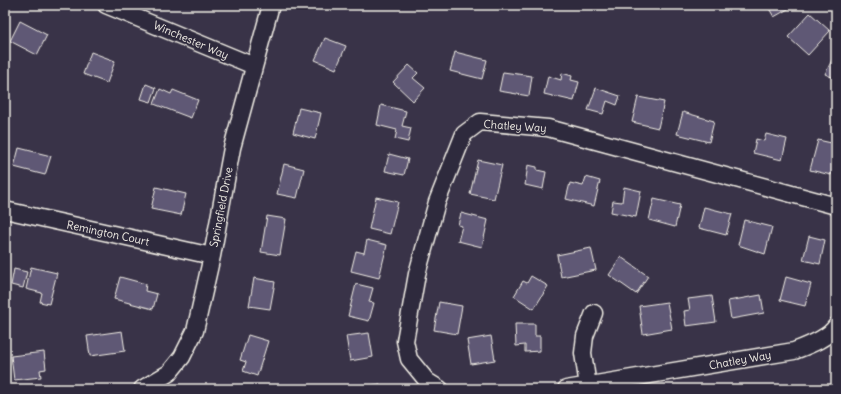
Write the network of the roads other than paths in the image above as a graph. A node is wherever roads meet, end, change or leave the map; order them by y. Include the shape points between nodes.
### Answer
1 (106, 5) edge
2 (271, 5) edge
3 (254, 66) junction
4 (836, 206) edge
5 (5, 210) edge
6 (212, 256) junction
7 (594, 313) dead end
8 (836, 326) edge
9 (588, 386) junction
10 (142, 389) edge
11 (440, 389) edge
12 (566, 389) edge

1 - 3 street, Winchester Way
2 - 3 street, Springfield Drive
3 - 6 street, Springfield Drive via 232,148
4 - 11 street, Chatley Way via 548,128 480,122 464,134 437,202 417,274 405,341 409,359 427,381
5 - 6 street, Remington Court
6 - 10 street, Springfield Drive via 195,332 182,357 169,373
7 - 9 street via 584,336 583,353
8 - 9 street, Chatley Way via 815,343 794,351
9 - 12 street, Chatley Way

